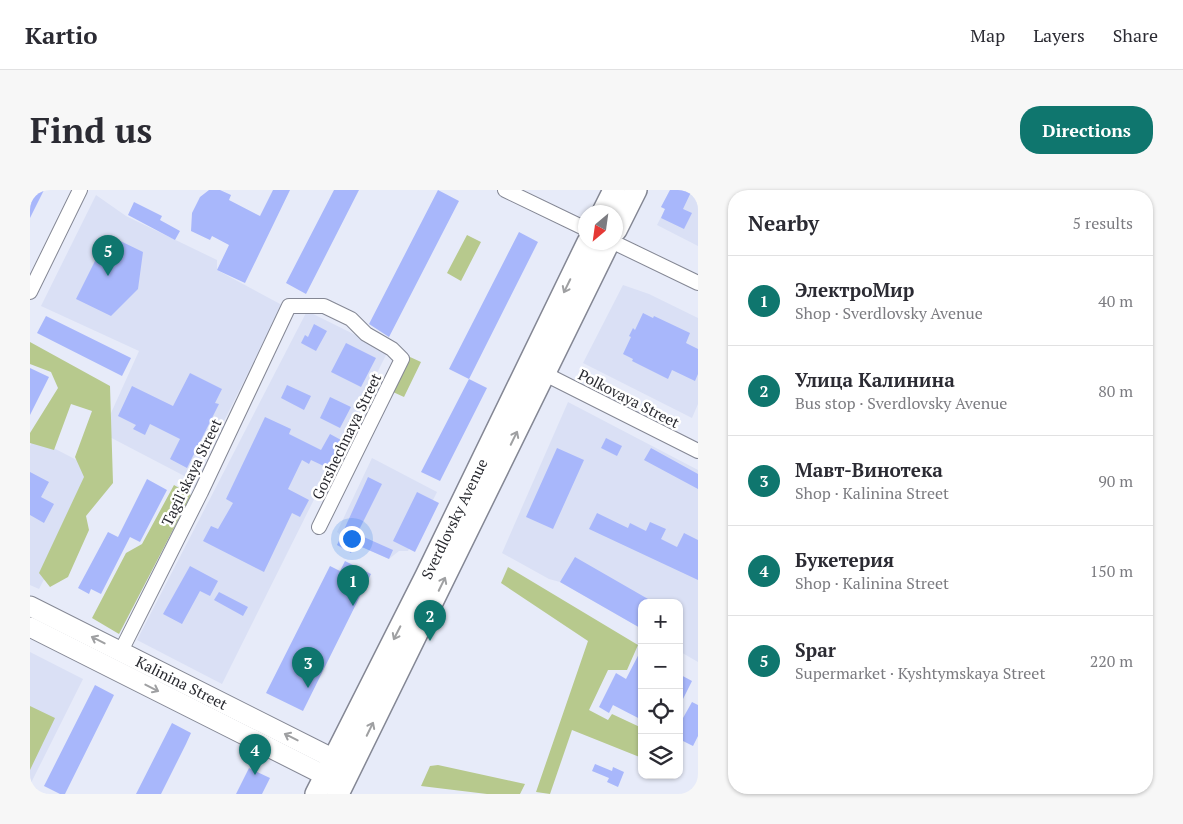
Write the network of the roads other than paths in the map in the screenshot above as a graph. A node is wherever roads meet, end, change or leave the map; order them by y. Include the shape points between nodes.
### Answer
1 (80, 190) edge
2 (505, 190) edge
3 (614, 190) edge
4 (636, 190) edge
5 (606, 205) edge
6 (623, 216) edge
7 (578, 225) edge
8 (623, 248) edge
9 (584, 250) edge
10 (607, 250) edge
11 (698, 283) edge
12 (30, 292) edge
13 (402, 359) joint
14 (545, 374) junction
15 (698, 451) edge
16 (319, 527) dead end
17 (30, 606) edge
18 (30, 627) edge
19 (121, 651) junction
20 (331, 775) edge
21 (338, 794) edge

1 - 12 street
2 - 7 street
3 - 5 main road
4 - 6 main road
8 - 11 street
9 -> 20 main road, Sverdlovsky Avenue
10 - 14 main road, Sverdlovsky Avenue
13 - 16 street, Gorshechnaya Street
13 - 19 street, Tagil'skaya Street via 392,349 366,334 351,319 324,306 289,306
14 - 15 street, Polkovaya Street
20 -> 14 main road, Sverdlovsky Avenue
19 -> 17 main road, Kalinina Street
18 -> 20 main road, Kalinina Street
20 -> 19 main road, Kalinina Street
20 - 21 main road, Sverdlovsky Avenue

